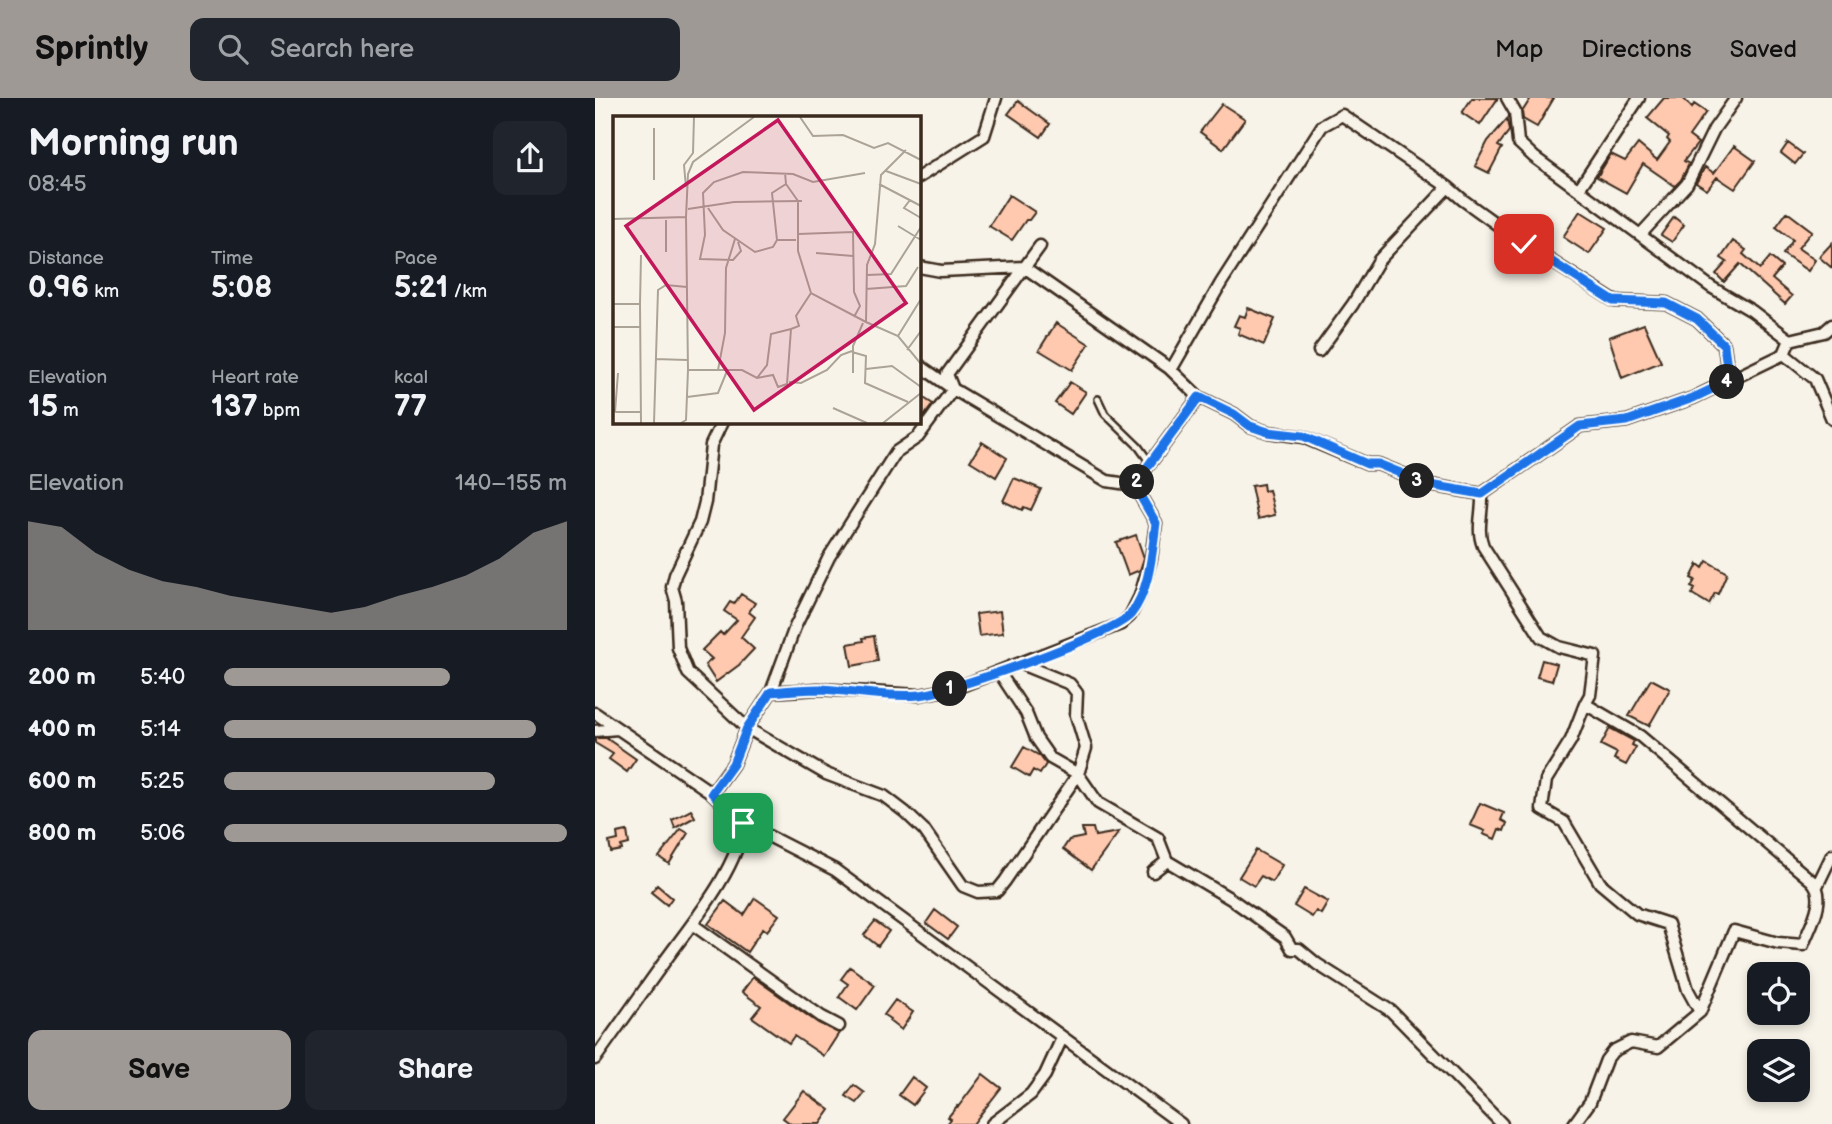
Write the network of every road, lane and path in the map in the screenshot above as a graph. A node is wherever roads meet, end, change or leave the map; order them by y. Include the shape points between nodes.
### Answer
1 (996, 98) edge
2 (1507, 98) edge
3 (1639, 98) edge
4 (1736, 98) edge
5 (921, 176) edge
6 (1448, 187) junction
7 (1579, 189) junction
8 (1641, 234) junction
9 (1040, 246) dead end
10 (921, 267) edge
11 (1024, 267) junction
12 (1832, 325) edge
13 (1790, 340) junction
14 (1319, 351) dead end
15 (1784, 354) junction
16 (921, 366) edge
17 (1171, 370) junction
18 (1729, 381) junction
19 (953, 389) junction
20 (1199, 397) junction
21 (1098, 399) dead end
22 (1832, 419) edge
23 (721, 424) edge
24 (1151, 464) junction
25 (1134, 485) junction
26 (1482, 494) junction
27 (1021, 664) junction
28 (999, 672) junction
29 (771, 692) junction
30 (1585, 704) junction
31 (595, 713) edge
32 (747, 728) junction
33 (617, 729) junction
34 (595, 731) edge
35 (1078, 774) junction
36 (712, 793) junction
37 (743, 823) junction
38 (1832, 855) edge
39 (1167, 862) junction
40 (1153, 872) dead end
41 (1817, 886) junction
42 (692, 924) junction
43 (1700, 1012) junction
44 (839, 1026) dead end
45 (1062, 1038) junction
46 (595, 1059) edge
47 (992, 1124) edge
48 (1181, 1124) edge
49 (1502, 1124) edge
50 (1574, 1124) edge

1 - 5 street via 984,136
2 - 7 street via 1515,112 1518,142
3 - 7 street
4 - 8 street via 1687,184
6 - 14 street via 1379,260
6 - 17 street via 1342,115 1322,125
6 - 18 street via 1524,244 1613,301 1666,303 1697,319 1724,345
7 - 8 street
8 - 13 street
9 - 11 street
10 - 11 street via 941,271
11 - 17 street
11 - 19 street via 947,374
12 - 13 street via 1824,332
13 - 15 street
15 - 18 street
15 - 22 street via 1815,379
16 - 19 street
17 - 20 street
18 - 26 street via 1627,421 1580,426
19 - 25 street via 1107,481
19 - 29 street via 918,437 896,452 829,557 795,627
20 - 24 street
20 - 26 street via 1250,426 1303,436 1419,481
21 - 24 lane via 1105,414
23 - 32 street via 711,444 700,522 672,587 678,648 688,673
24 - 25 street
25 - 27 street via 1156,523 1151,559 1134,609 1121,624
26 - 30 street via 1479,536 1483,547 1541,637 1595,656
27 - 28 street
27 - 35 street via 1055,676 1077,693 1076,715 1086,748
28 - 29 street via 919,695 817,689
28 - 35 street via 1050,758
29 - 32 street
30 - 41 street via 1640,736
30 - 43 street via 1571,740 1546,780 1542,809 1564,822 1600,883 1637,914 1668,924 1688,990
31 - 33 street
32 - 35 street via 826,774 884,796 924,830 963,886 978,892 997,891
32 - 36 street via 733,764
33 - 34 street
33 - 36 street
35 - 39 street via 1098,803 1158,838
36 - 37 street
37 - 42 street via 732,862
37 - 45 street via 835,870
38 - 41 street
39 - 40 street
39 - 49 street via 1231,899 1285,937 1292,948 1391,1011
41 - 43 street via 1820,897 1803,945 1734,931
42 - 44 street
42 - 46 street
43 - 50 street via 1658,1047 1631,1042 1613,1051 1590,1102
45 - 47 street via 1031,1094
45 - 48 street

